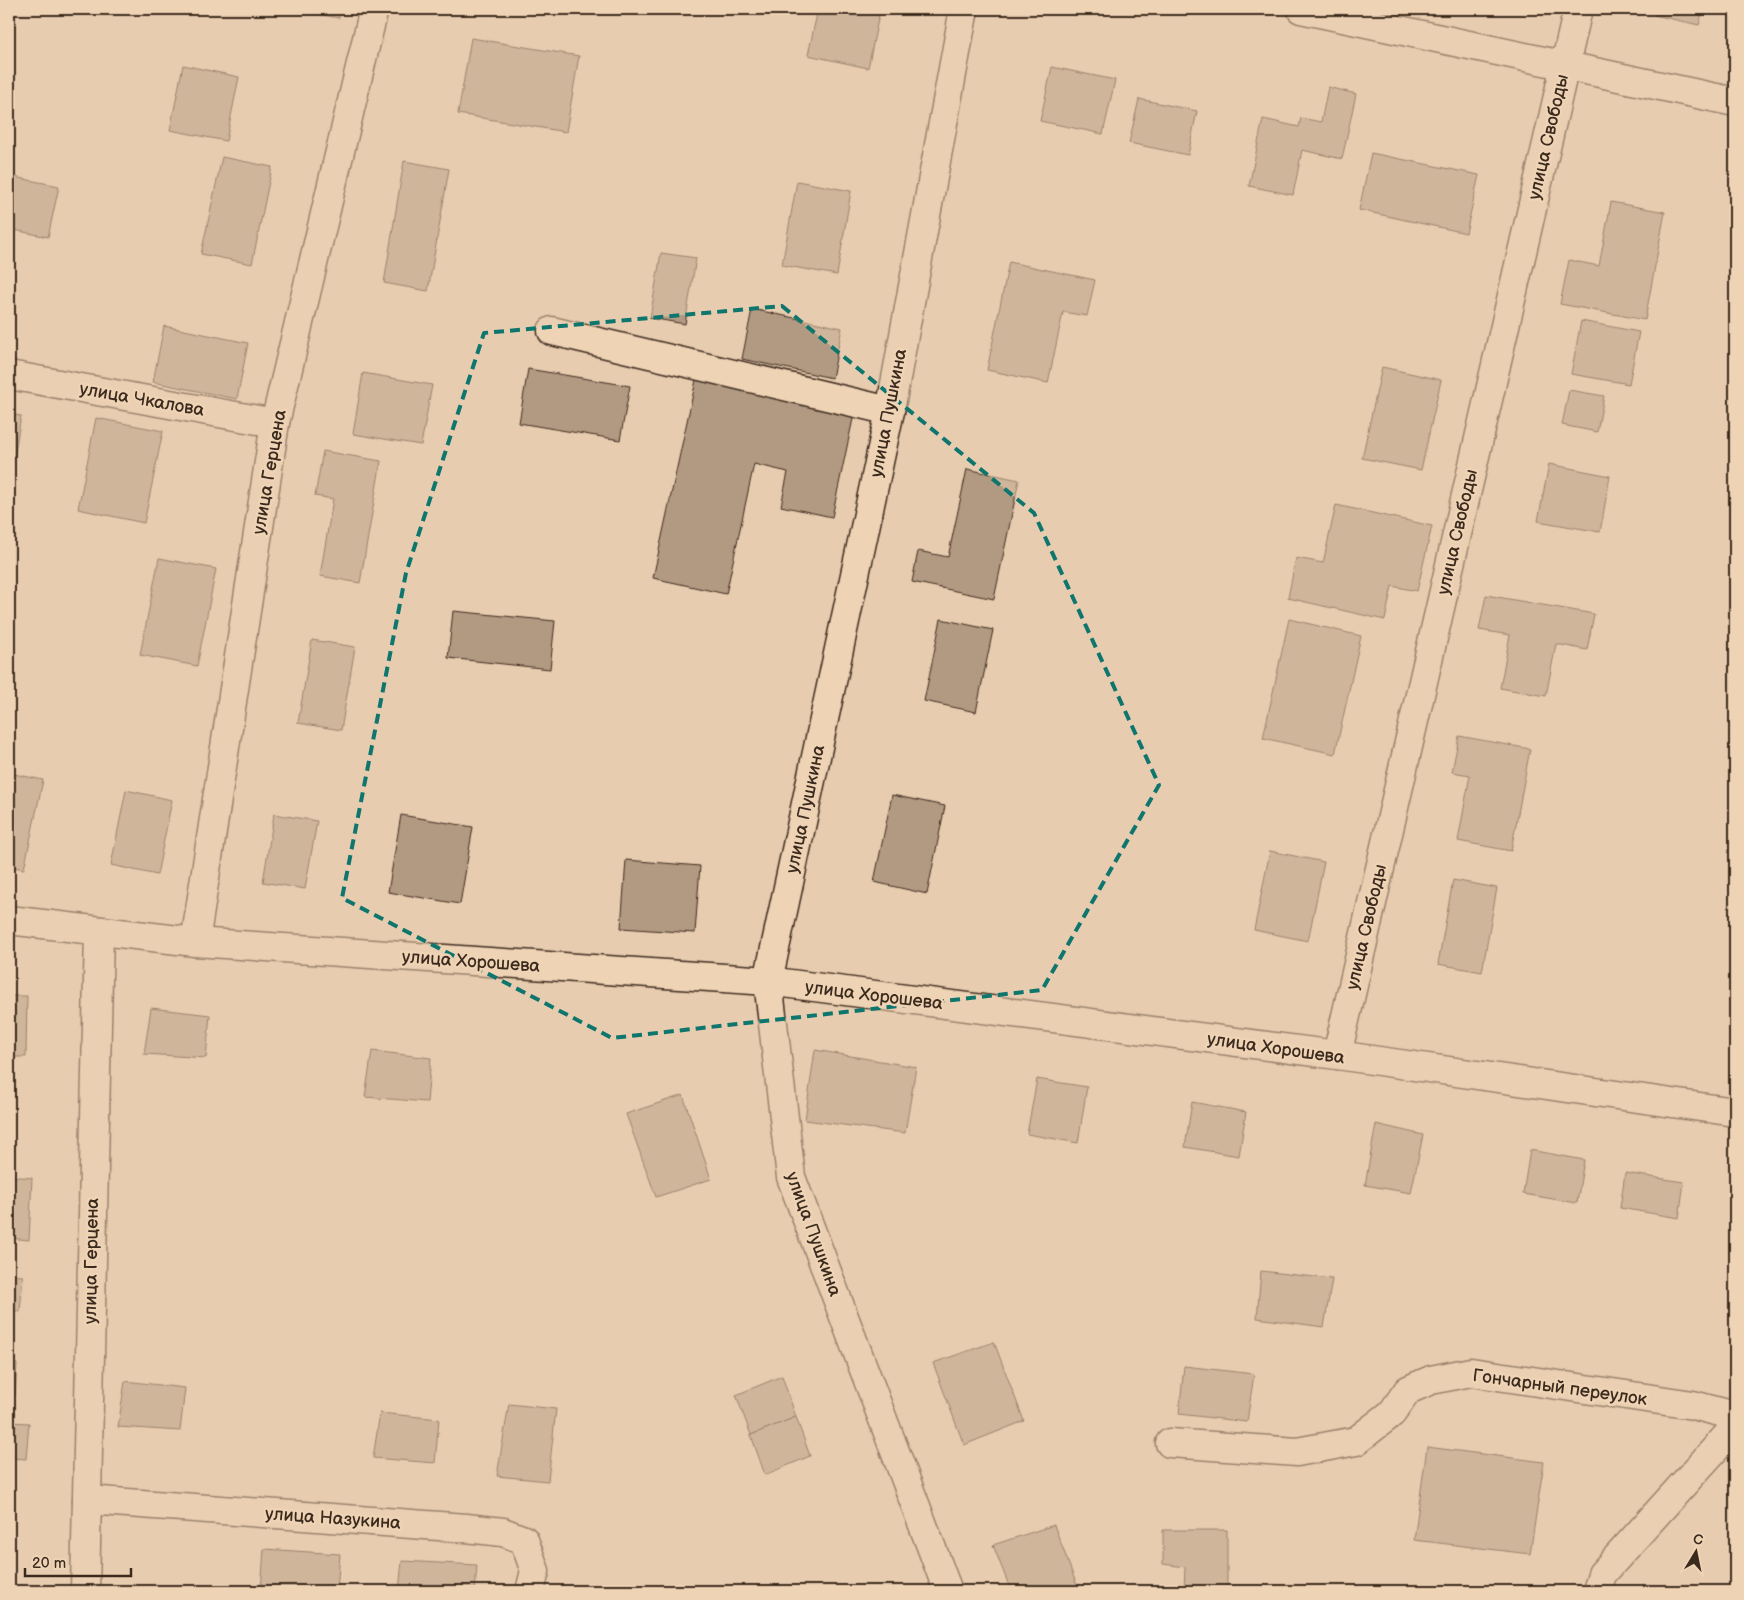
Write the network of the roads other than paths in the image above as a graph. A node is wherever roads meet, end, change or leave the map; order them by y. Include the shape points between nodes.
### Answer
1 (374, 9) edge
2 (964, 9) edge
3 (1301, 9) edge
4 (1578, 9) edge
5 (1564, 65) junction
6 (1735, 102) edge
7 (552, 331) dead end
8 (9, 374) edge
9 (890, 411) junction
10 (276, 423) junction
11 (9, 920) edge
12 (99, 931) junction
13 (195, 942) junction
14 (768, 981) junction
15 (1337, 1056) junction
16 (1735, 1112) edge
17 (1735, 1416) edge
18 (1735, 1427) edge
19 (1170, 1443) dead end
20 (87, 1500) junction
21 (85, 1591) edge
22 (530, 1591) edge
23 (948, 1591) edge
24 (1597, 1591) edge

1 - 10 street, улица Герцена
2 - 9 street, улица Пушкина
3 - 5 street
4 - 5 street, улица Свободы
5 - 6 street
5 - 15 street, улица Свободы
7 - 9 street
8 - 10 street, улица Чкалова
9 - 14 street, улица Пушкина
10 - 13 street, улица Герцена
11 - 12 street, улица Хорошева
12 - 13 street, улица Хорошева
12 - 20 street, улица Герцена
13 - 14 street, улица Хорошева
14 - 15 street, улица Хорошева
14 - 23 street, улица Пушкина via 791,1177
15 - 16 street, улица Хорошева
17 - 19 street, Гончарный переулок via 1683,1404 1471,1372 1431,1380 1408,1390 1392,1413 1356,1441 1297,1452
18 - 24 street via 1602,1574
20 - 21 street, улица Герцена
20 - 22 street, улица Назукина via 503,1532 524,1540 536,1571

